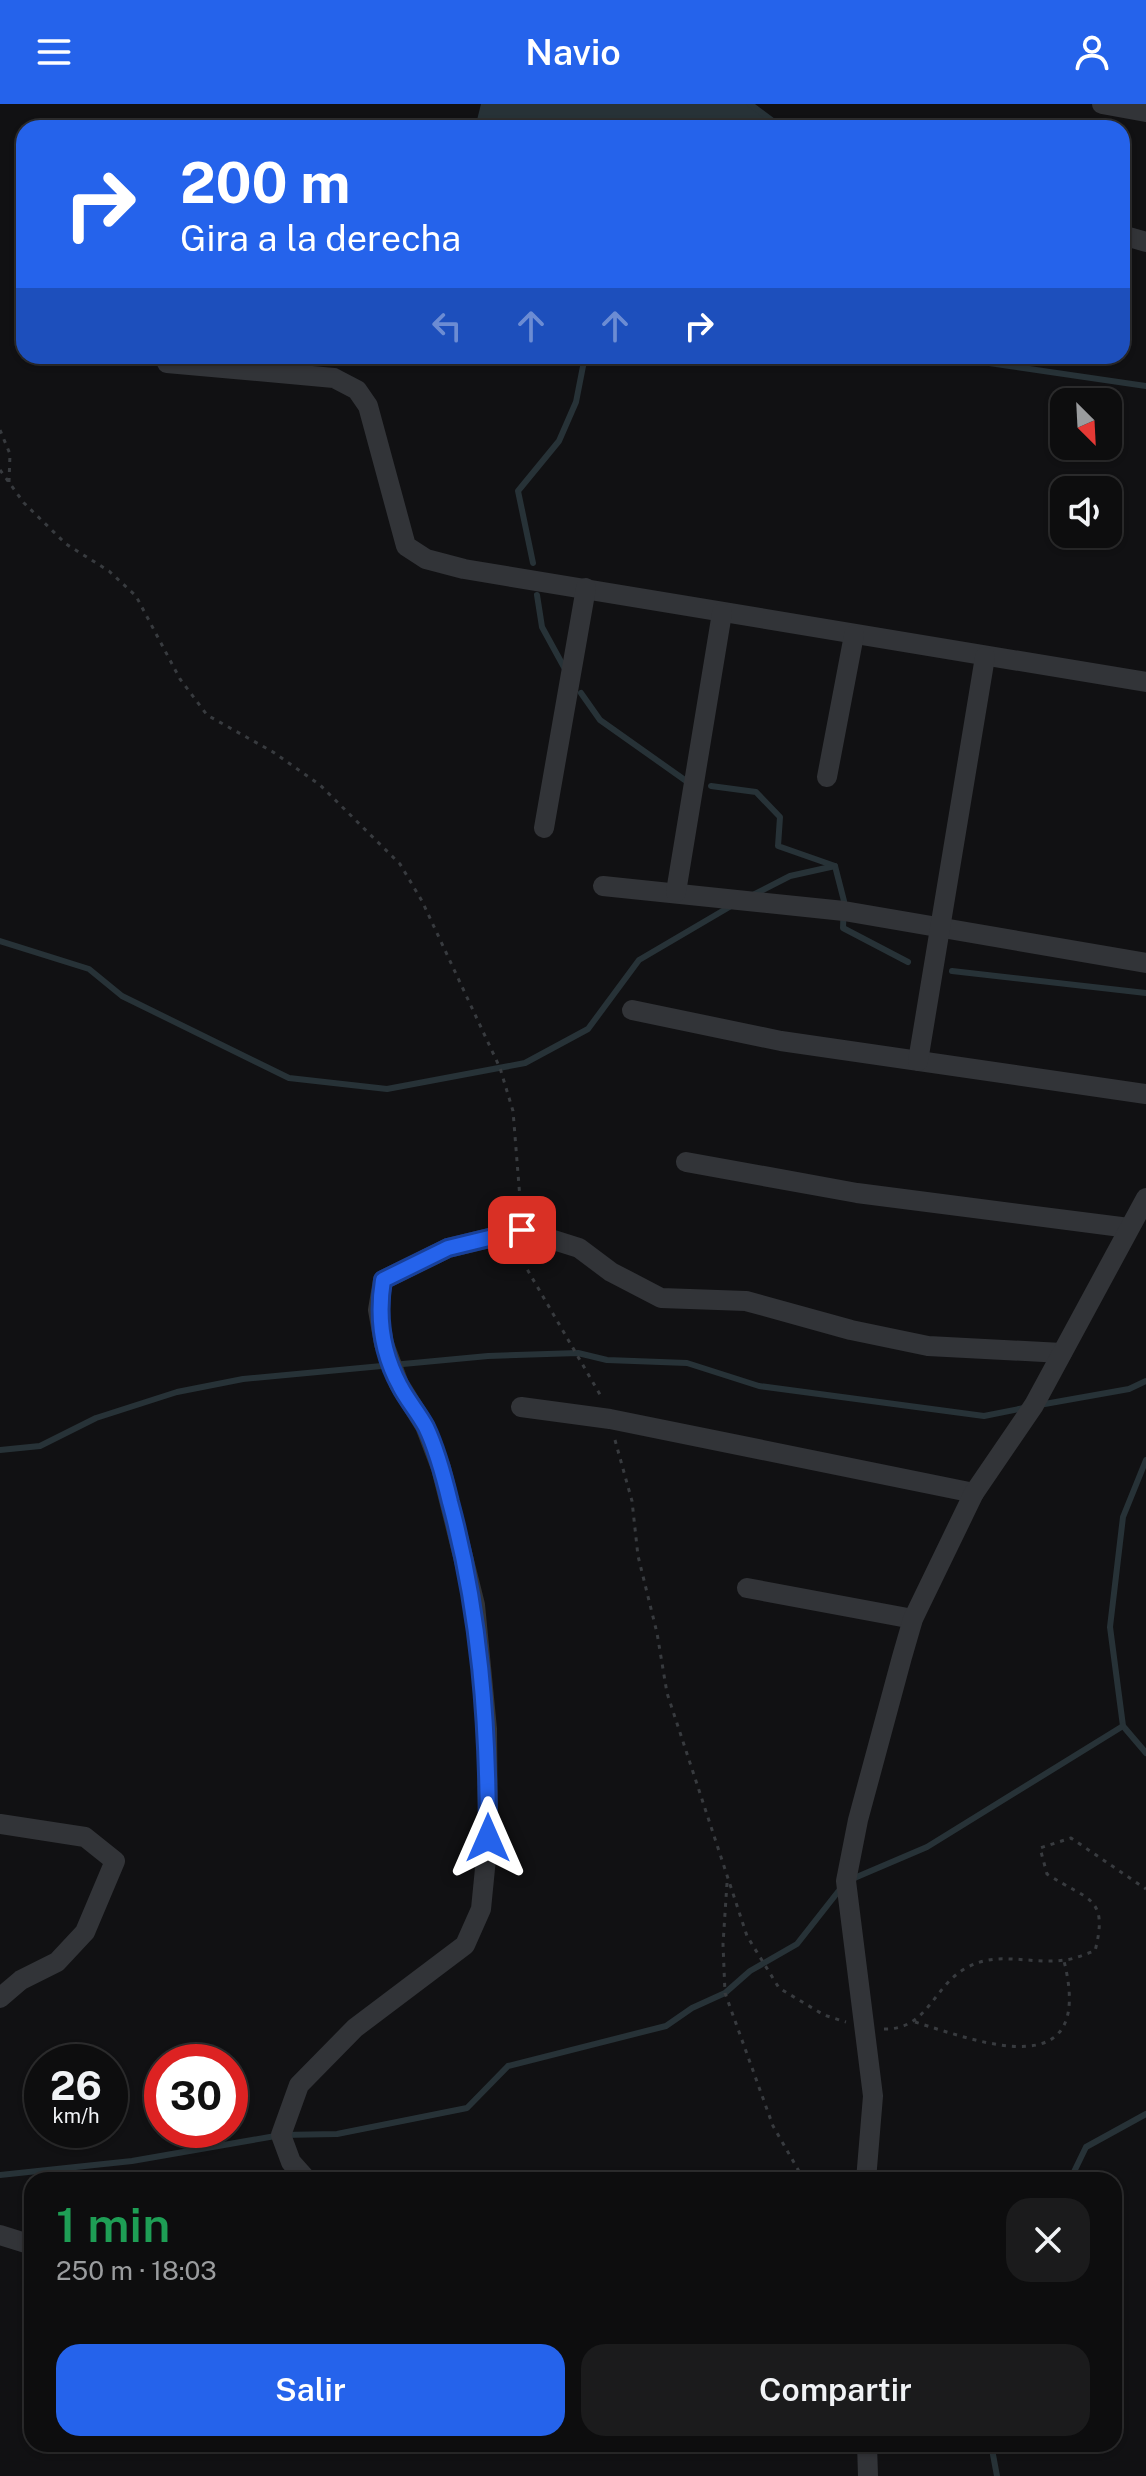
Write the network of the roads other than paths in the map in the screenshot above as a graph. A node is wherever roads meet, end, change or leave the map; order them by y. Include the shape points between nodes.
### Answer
1 (1102, 104) edge
2 (1146, 112) edge
3 (178, 364) edge
4 (586, 588) junction
5 (722, 613) junction
6 (854, 635) junction
7 (985, 657) junction
8 (1146, 682) edge
9 (827, 777) dead end
10 (544, 828) dead end
11 (603, 886) dead end
12 (676, 892) junction
13 (940, 928) junction
14 (1146, 963) edge
15 (632, 1010) dead end
16 (918, 1061) junction
17 (1146, 1094) edge
18 (686, 1162) dead end
19 (1146, 1198) edge
20 (1129, 1228) junction
21 (1062, 1353) junction
22 (521, 1407) dead end
23 (974, 1493) junction
24 (747, 1588) dead end
25 (913, 1619) junction
26 (0, 1824) edge
27 (0, 1998) edge
28 (300, 2172) edge
29 (867, 2172) edge
30 (0, 2235) edge
31 (24, 2242) edge
32 (867, 2452) edge
33 (868, 2476) edge

1 - 2 street
3 - 4 street via 334,378 350,384 368,406 406,546 426,559 464,569
4 - 5 street
4 - 10 street
5 - 6 street
5 - 12 street
6 - 7 street
6 - 9 street
7 - 8 street
7 - 13 street
11 - 12 street
12 - 13 street
13 - 14 street
13 - 16 street
15 - 16 street via 781,1041
16 - 17 street
18 - 20 street via 857,1193
19 - 20 street
20 - 21 street
21 - 23 street
21 - 28 street via 928,1346 746,1301 661,1298 579,1248 522,1230 448,1248 383,1280 378,1310 384,1344 441,1468 475,1605 487,1729 488,1838 481,1909 465,1945 355,2028 299,2085 281,2135
22 - 23 street via 610,1419
23 - 25 street
24 - 25 street
25 - 29 street via 846,1881 873,2096
26 - 27 street via 85,1837 115,1861 85,1932 57,1962 21,1980
30 - 31 street
32 - 33 street

